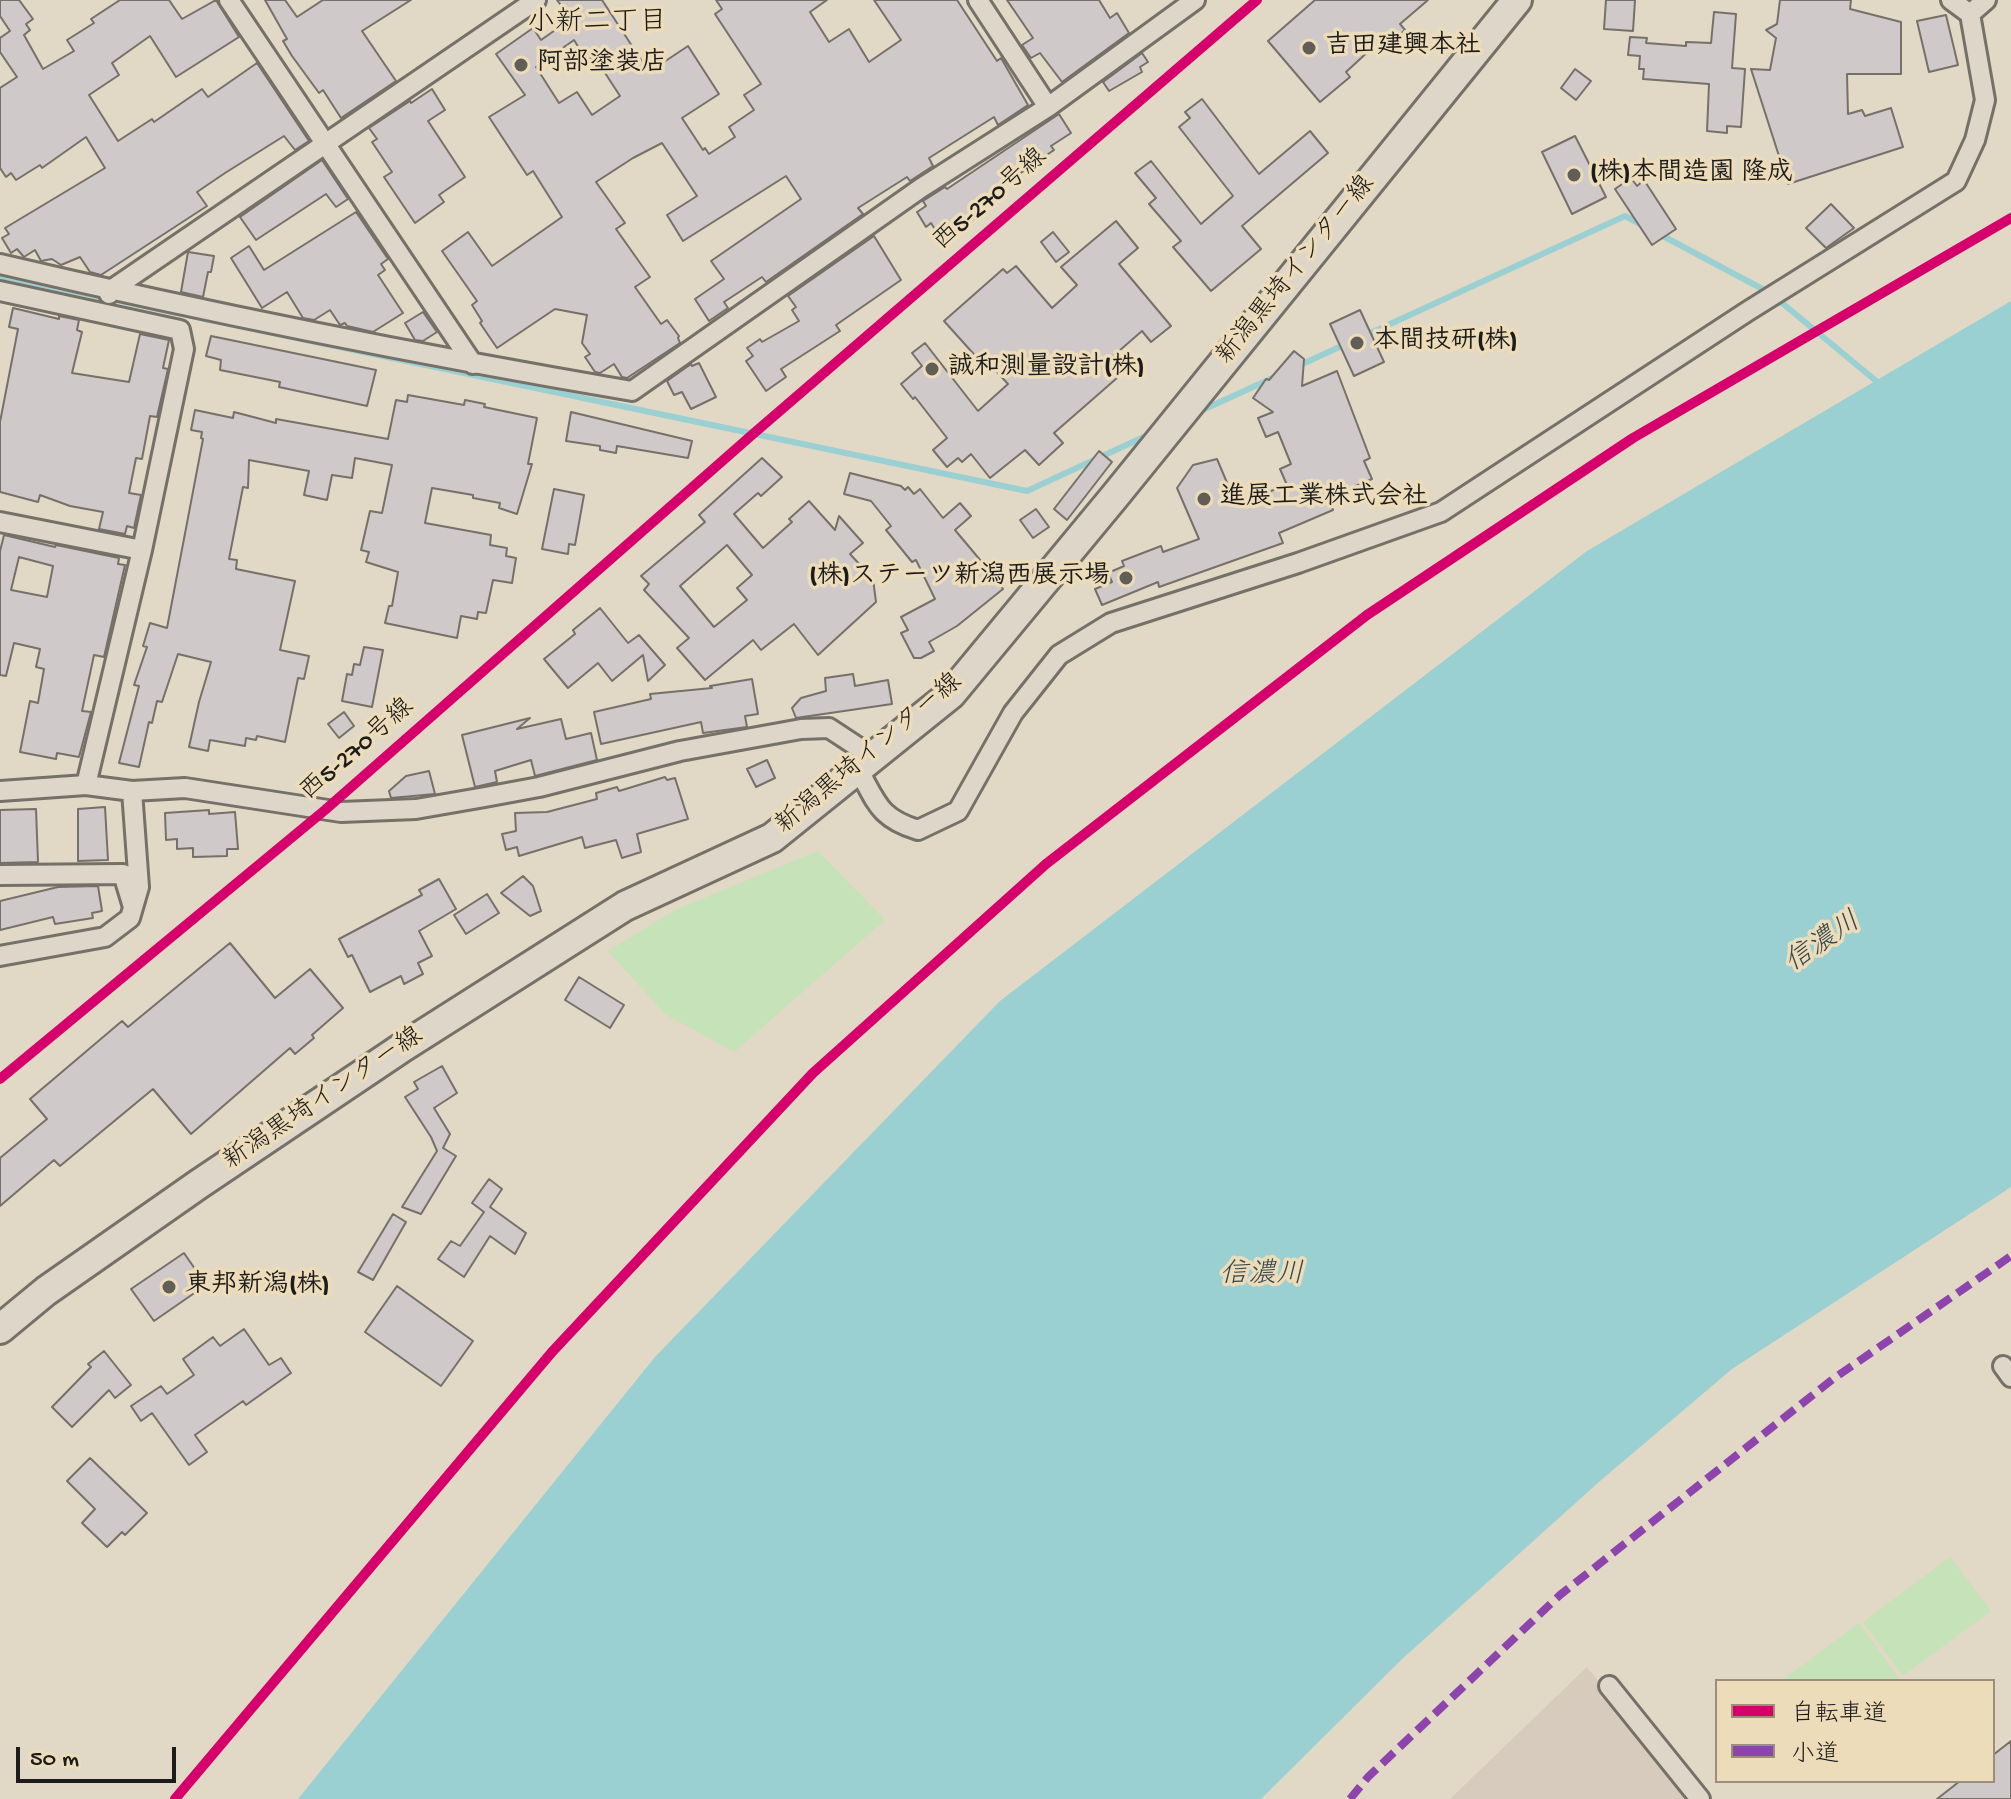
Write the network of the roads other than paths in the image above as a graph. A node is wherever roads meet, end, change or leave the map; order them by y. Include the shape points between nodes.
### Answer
1 (229, 0) edge
2 (536, 0) edge
3 (978, 0) edge
4 (1195, 0) edge
5 (1517, 0) edge
6 (1951, 0) edge
7 (1986, 0) edge
8 (1970, 14) junction
9 (1048, 107) junction
10 (324, 142) junction
11 (0, 264) edge
12 (111, 290) junction
13 (0, 291) edge
14 (104, 312) junction
15 (473, 364) junction
16 (0, 522) edge
17 (142, 550) junction
18 (866, 763) junction
19 (86, 785) junction
20 (0, 791) edge
21 (132, 791) junction
22 (0, 875) edge
23 (133, 908) junction
24 (0, 956) edge
25 (0, 1329) edge
26 (1609, 1686) dead end
27 (1700, 1799) edge

1 - 10 street
2 - 10 street
3 - 9 street
4 - 9 street
5 - 18 main road, 新潟黒埼インター線 via 951,694
6 - 8 street
7 - 8 street
8 - 18 street via 1985,100 1975,140 1956,181 1441,512 1111,623 1059,655 1013,713 958,811 918,830 901,825 882,813
9 - 15 street via 921,188 632,391
10 - 12 street
10 - 15 street
11 - 12 street
12 - 14 street
12 - 15 street
13 - 14 street
14 - 17 street via 180,330 184,349
16 - 17 street
17 - 19 street
18 - 21 street via 829,728 801,729 416,809 341,812 185,788
18 - 25 main road, 新潟黒埼インター線 via 772,838 625,906 403,1047 97,1255
19 - 20 street
19 - 21 street
21 - 23 street via 139,887
22 - 23 street via 123,874
23 - 24 street via 130,918 105,937
26 - 27 street

